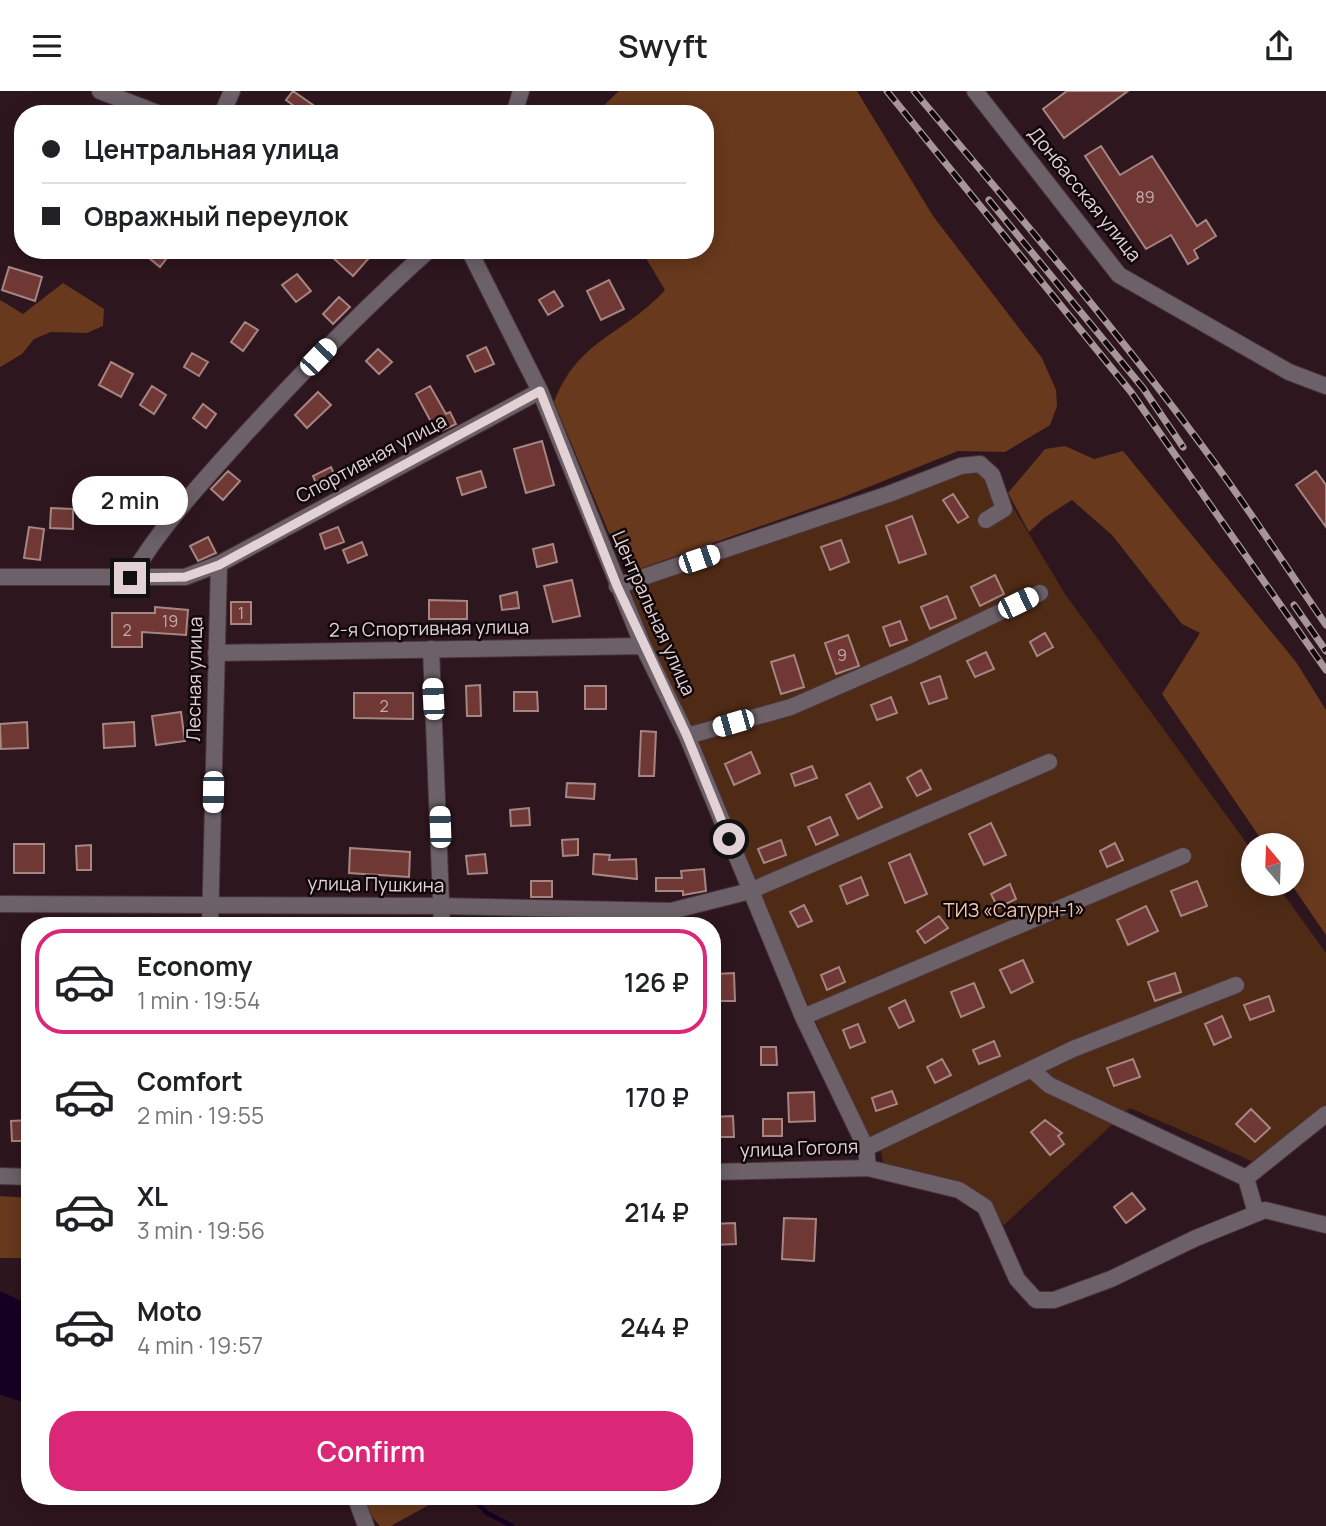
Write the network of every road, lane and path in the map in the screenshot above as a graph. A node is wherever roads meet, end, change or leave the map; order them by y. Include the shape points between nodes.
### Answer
1 (100, 91) edge
2 (975, 91) edge
3 (137, 105) edge
4 (419, 259) edge
5 (474, 259) edge
6 (1326, 386) edge
7 (540, 391) junction
8 (986, 520) dead end
9 (221, 563) junction
10 (0, 577) edge
11 (130, 578) junction
12 (617, 586) junction
13 (1040, 593) dead end
14 (642, 646) junction
15 (431, 649) junction
16 (216, 653) junction
17 (687, 736) junction
18 (1049, 762) dead end
19 (1183, 856) dead end
20 (750, 891) junction
21 (0, 904) edge
22 (211, 904) junction
23 (442, 906) junction
24 (210, 917) edge
25 (442, 917) edge
26 (653, 917) edge
27 (675, 917) edge
28 (1236, 985) dead end
29 (803, 1017) junction
30 (1031, 1069) junction
31 (1326, 1114) edge
32 (866, 1148) junction
33 (868, 1168) junction
34 (721, 1172) edge
35 (0, 1176) edge
36 (21, 1177) edge
37 (1246, 1178) junction
38 (1256, 1213) junction
39 (1326, 1226) edge
40 (358, 1505) edge
41 (366, 1526) edge

1 - 3 street
2 - 6 street, Донбасская улица via 1119,275 1289,372
4 - 11 street via 285,391 150,545
5 - 7 street, Центральная улица
7 - 9 street, Спортивная улица
7 - 12 street, Центральная улица
8 - 12 street via 1004,509 992,475 980,464 961,466
9 - 11 street, Спортивная улица via 185,577
9 - 16 street, Лесная улица
10 - 11 street, Спортивная улица
12 - 14 street, Центральная улица
13 - 17 street via 791,706
14 - 15 street, 2-я Спортивная улица
14 - 17 street, Центральная улица
15 - 16 street, 2-я Спортивная улица
15 - 23 street
16 - 22 street, Лесная улица
17 - 20 street, Центральная улица
18 - 20 street, улица Пушкина
19 - 29 street
20 - 27 street, улица Пушкина
20 - 29 street, Центральная улица
21 - 22 street, улица Пушкина
22 - 23 street, улица Пушкина
22 - 24 street, Лесная улица
23 - 25 street
23 - 26 street, улица Пушкина
28 - 30 street
29 - 32 street, Центральная улица
30 - 32 street
30 - 37 street via 1049,1085
31 - 37 street
32 - 33 street, улица Гоголя
33 - 34 street, улица Гоголя
33 - 38 street via 959,1190 985,1207 1017,1279 1036,1300 1054,1300 1111,1279
35 - 36 street
37 - 38 street
38 - 39 street via 1265,1210
40 - 41 street

